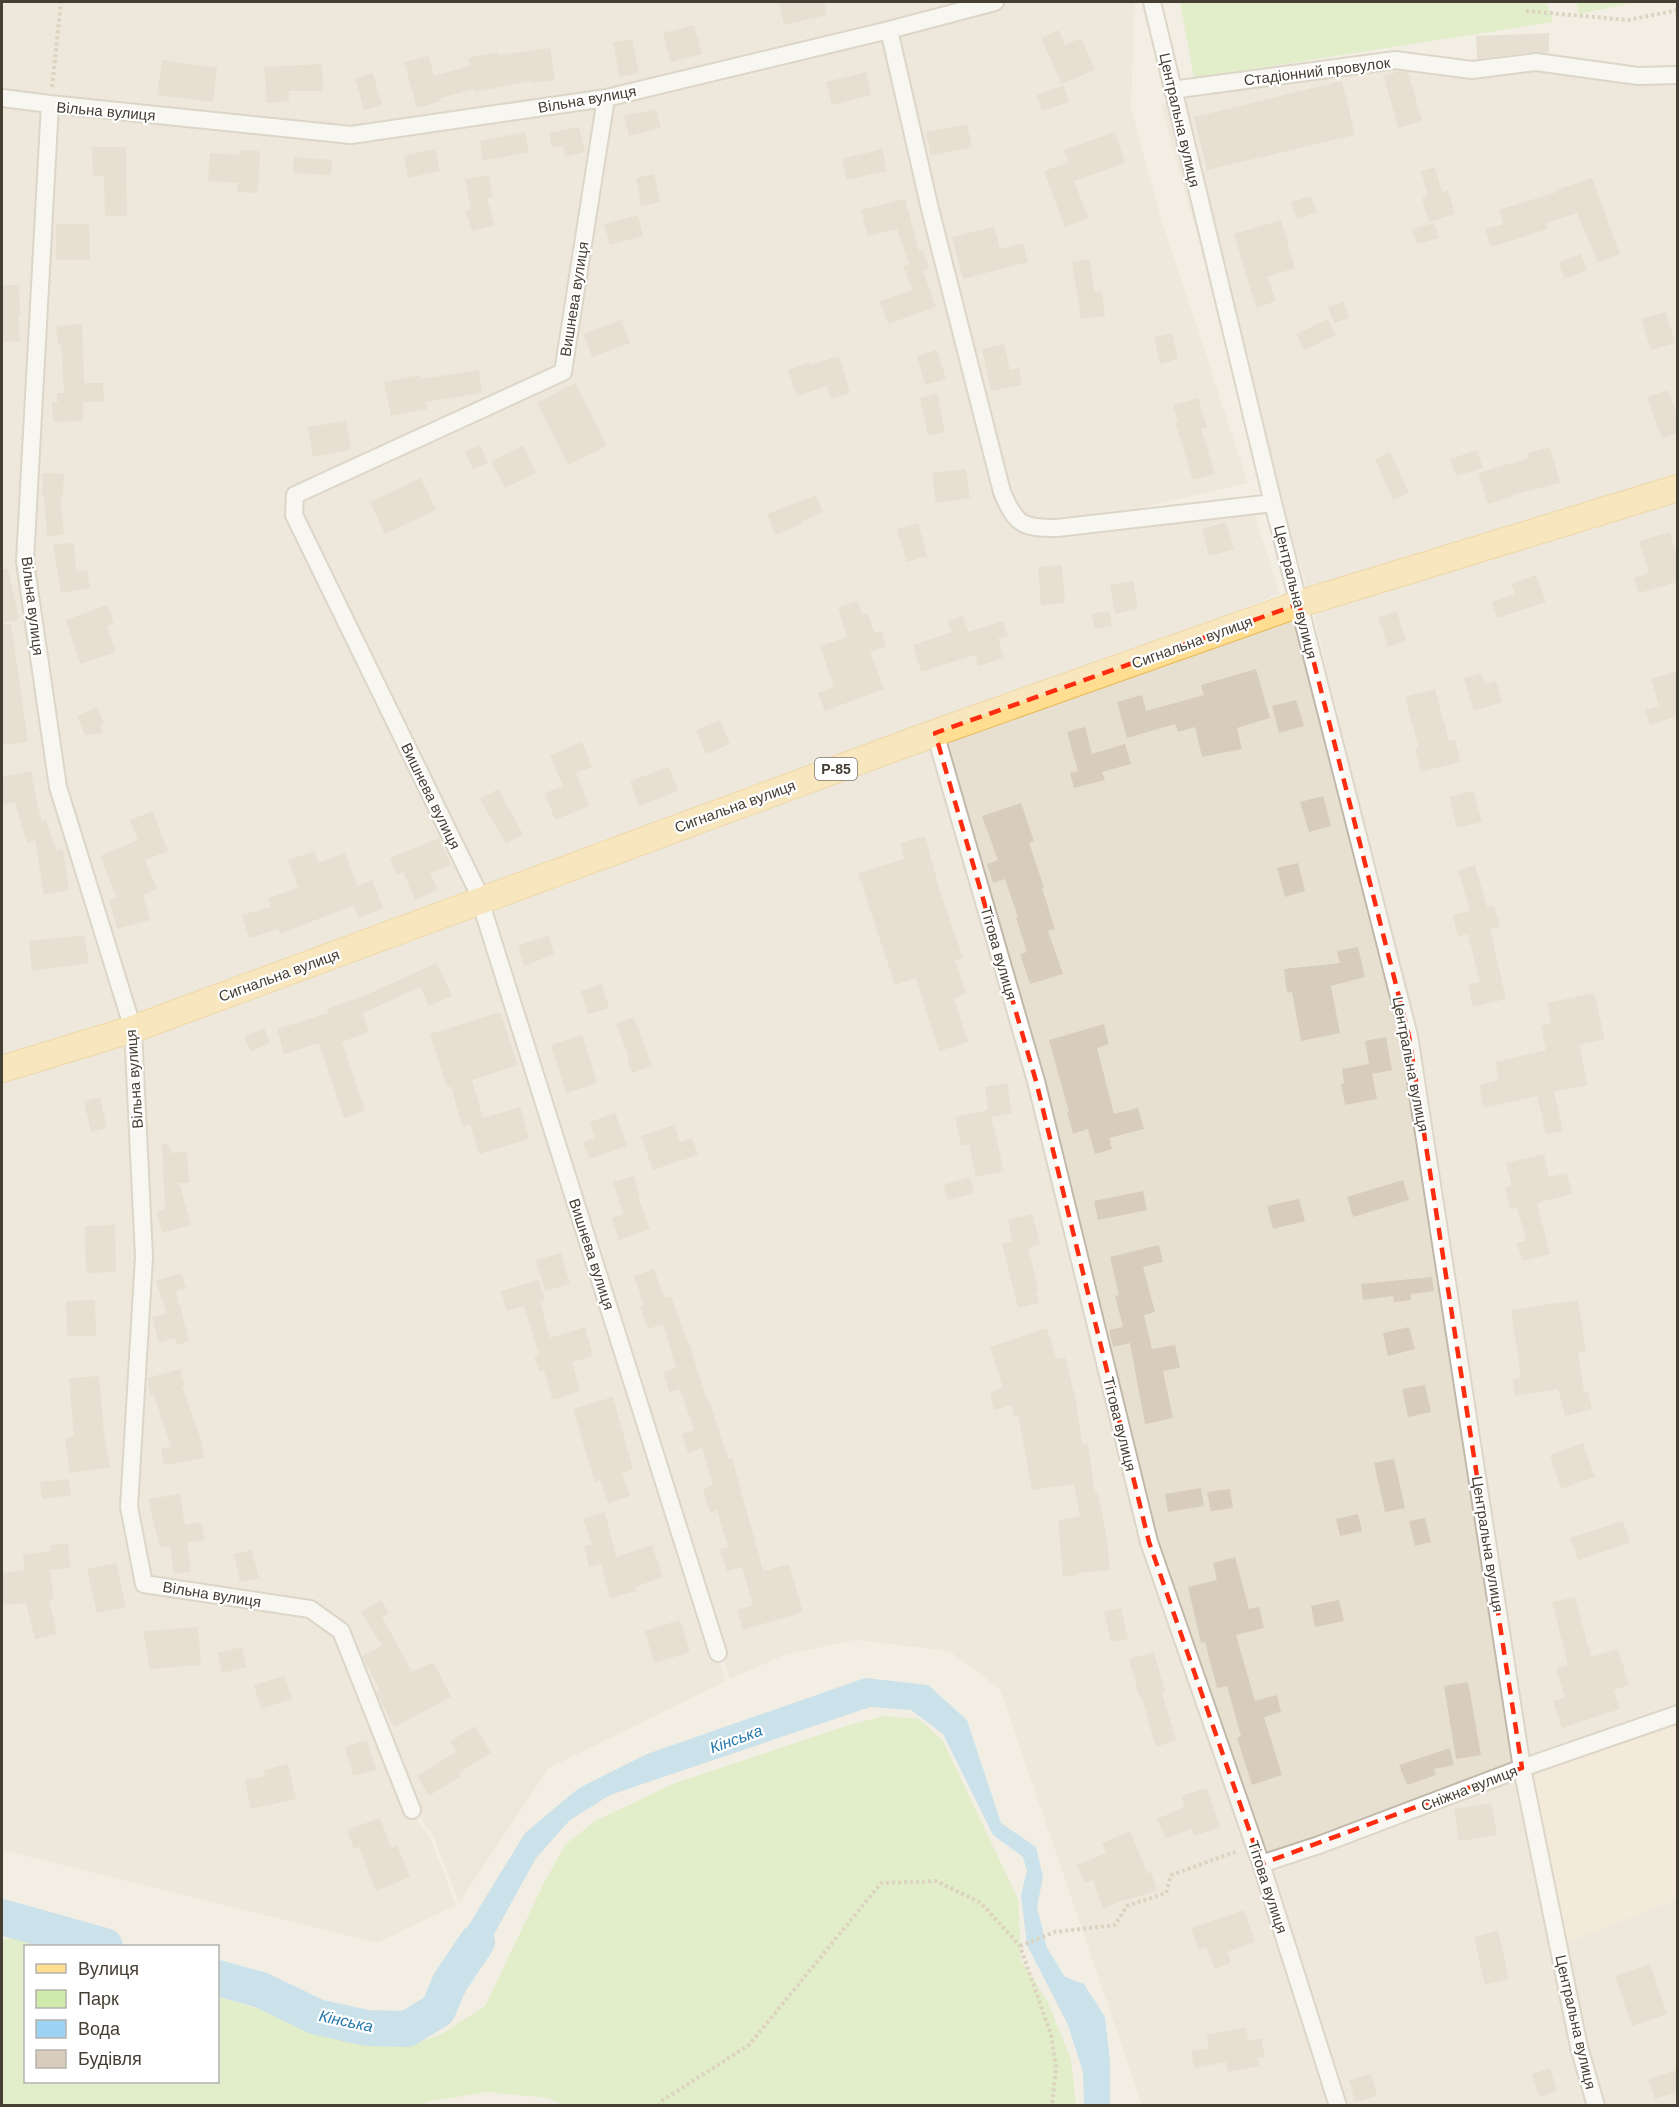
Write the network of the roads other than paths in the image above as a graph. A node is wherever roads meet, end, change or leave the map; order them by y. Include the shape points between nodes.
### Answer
1 (995, 2) edge
2 (1152, 2) edge
3 (890, 30) junction
4 (1677, 75) edge
5 (1172, 90) junction
6 (2, 98) edge
7 (606, 98) junction
8 (50, 104) junction
9 (1677, 490) edge
10 (1273, 503) junction
11 (1299, 604) junction
12 (935, 733) junction
13 (480, 900) junction
14 (133, 1029) junction
15 (2, 1069) edge
16 (718, 1653) dead end
17 (1677, 1714) edge
18 (1522, 1768) junction
19 (412, 1810) dead end
20 (1261, 1864) junction
21 (1338, 2106) edge
22 (1596, 2106) edge

1 - 3 street, Вільна вулиця
2 - 5 street, Центральна вулиця
3 - 7 street, Вільна вулиця
3 - 10 street via 930,209 1002,492 1011,514 1029,528 1057,528
4 - 5 street, Стадіонний провулок via 1638,76 1536,62 1472,70 1395,60
5 - 10 street, Центральна вулиця
6 - 8 street
7 - 8 street, Вільна вулиця via 351,135
7 - 13 street, Вишнева вулиця via 563,372 294,495 294,515 307,545
8 - 14 street, Вільна вулиця via 25,561 58,787
9 - 11 main road, Сигнальна вулиця / Р-85
10 - 11 street, Центральна вулиця
11 - 12 main road, Сигнальна вулиця / Р-85
11 - 18 street, Центральна вулиця via 1409,1036
12 - 13 main road, Сигнальна вулиця / Р-85
12 - 20 street, Тітова вулиця via 1036,1081 1149,1542
13 - 14 main road, Сигнальна вулиця / Р-85
13 - 16 street, Вишнева вулиця
14 - 15 main road, Сигнальна вулиця / Р-85
14 - 19 street, Вільна вулиця via 144,1257 129,1508 144,1584 310,1609 341,1631
17 - 18 street, Сніжна вулиця
18 - 20 street, Сніжна вулиця
18 - 22 street, Центральна вулиця via 1579,2047
20 - 21 street, Тітова вулиця

